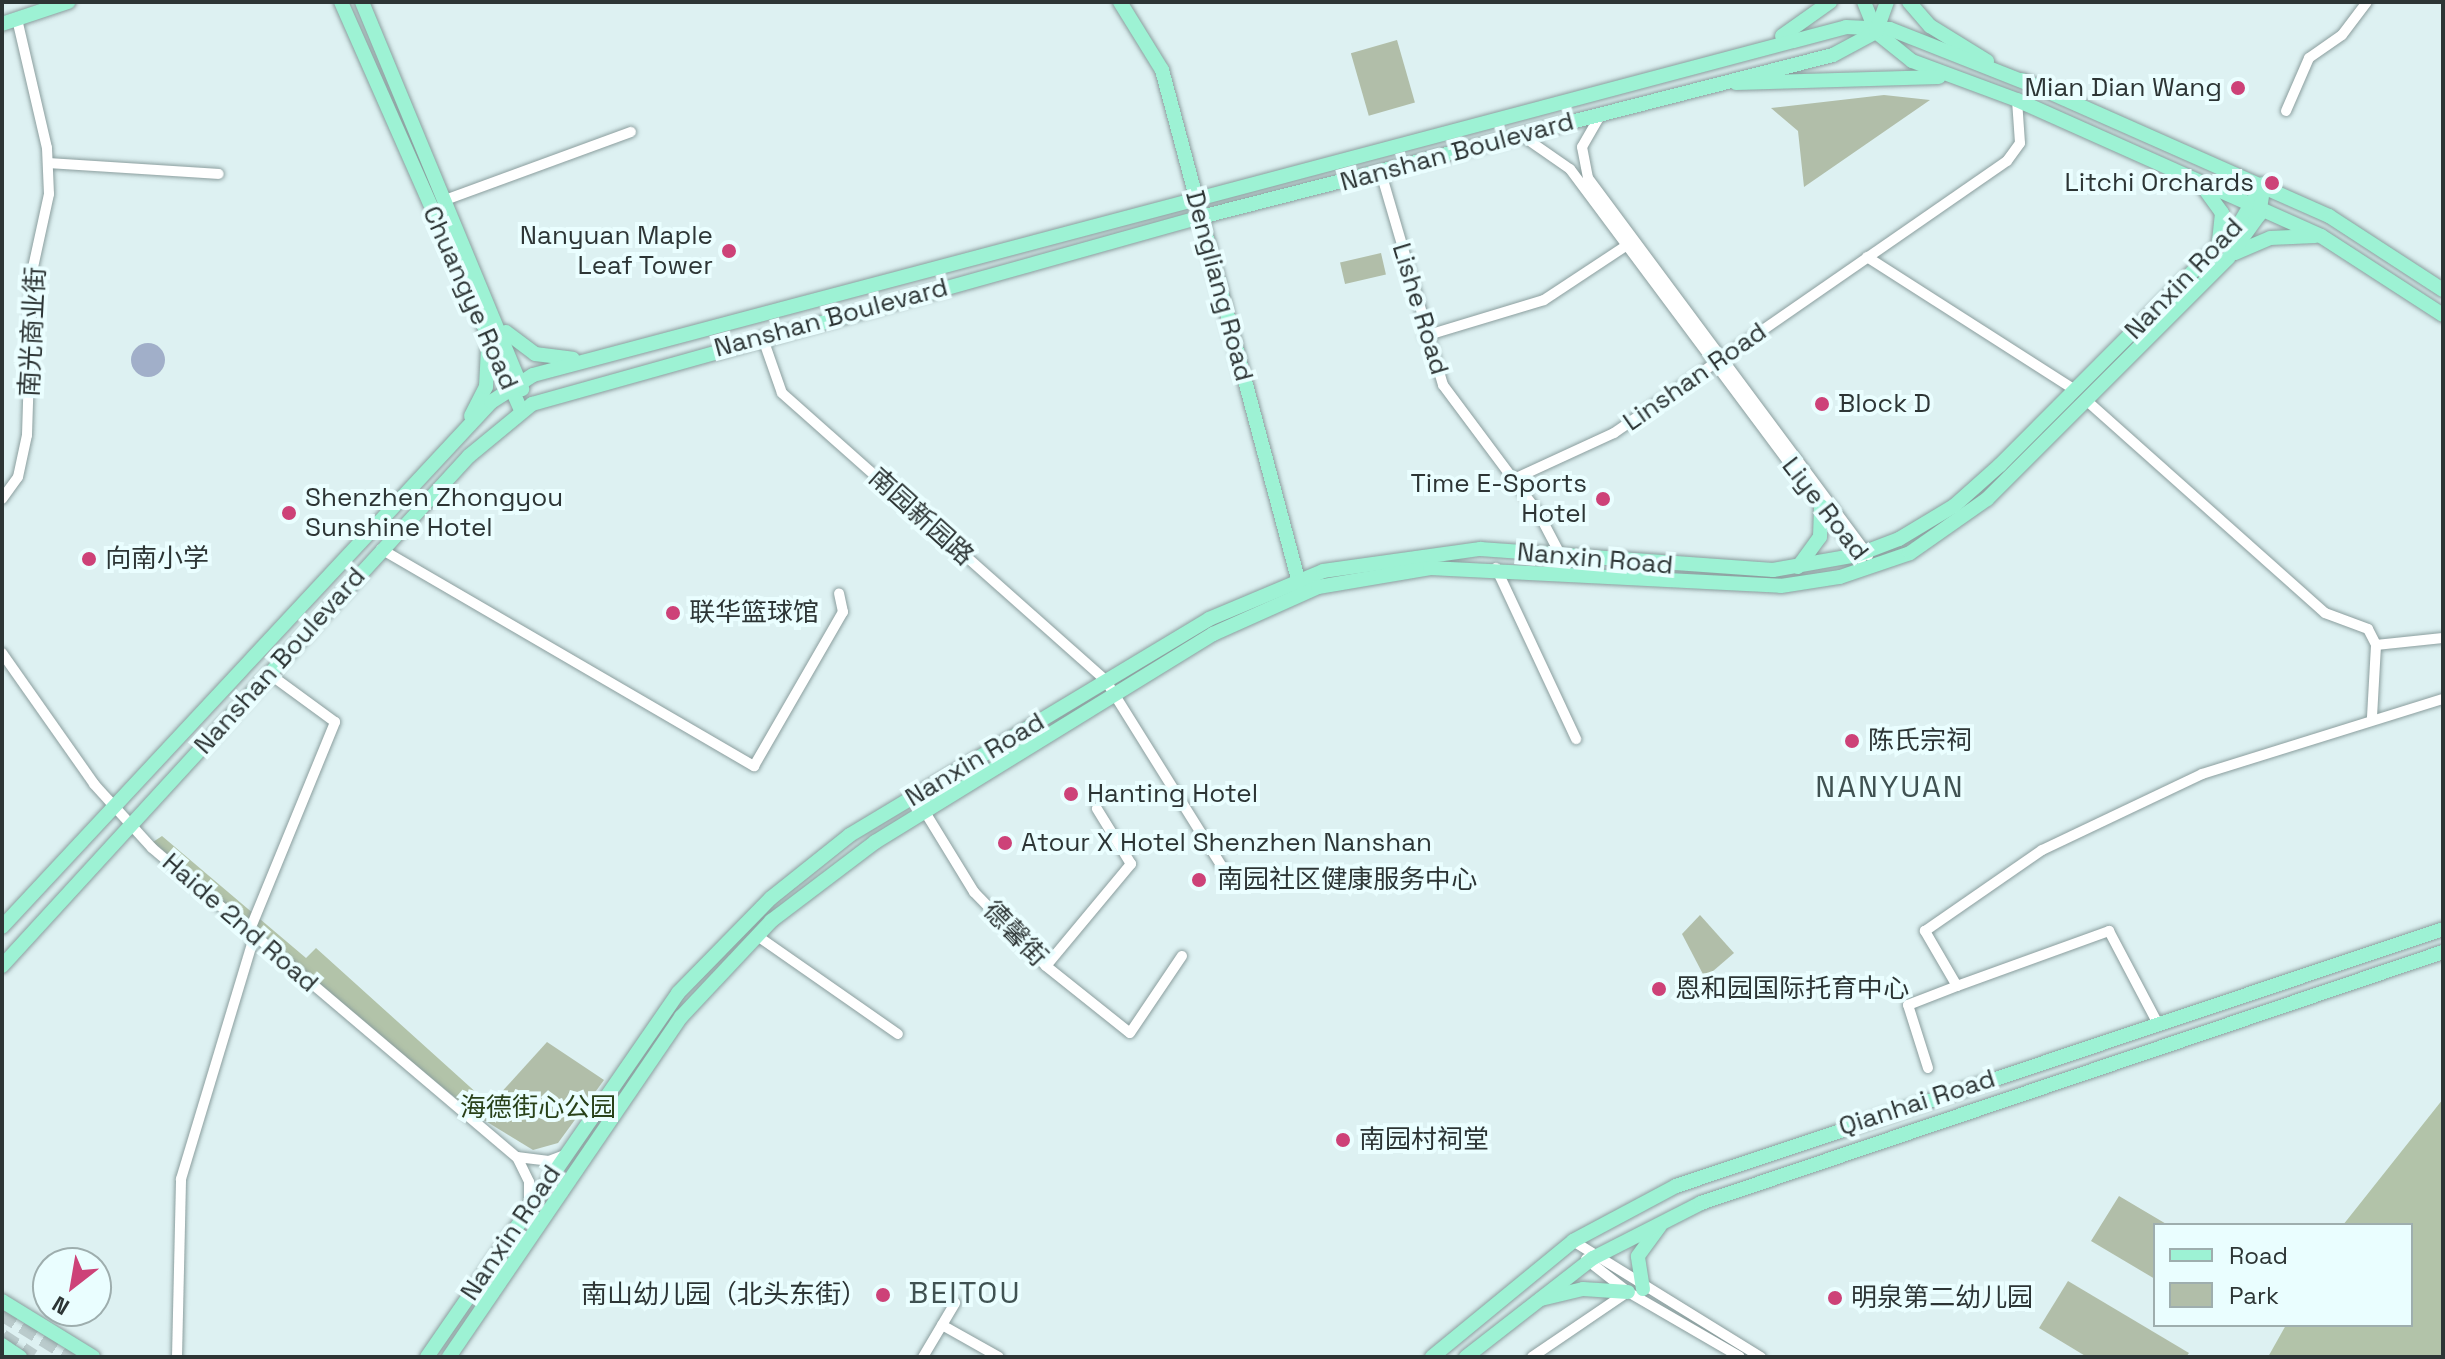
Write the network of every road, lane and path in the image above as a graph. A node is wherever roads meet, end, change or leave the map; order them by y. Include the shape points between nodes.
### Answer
1 (68, 2) edge
2 (341, 2) edge
3 (362, 2) edge
4 (1120, 2) edge
5 (1830, 2) edge
6 (1864, 2) edge
7 (1887, 2) edge
8 (1909, 2) edge
9 (2367, 2) edge
10 (9, 21) edge
11 (1876, 27) junction
12 (1747, 52) junction
13 (1972, 82) junction
14 (1716, 83) junction
15 (2029, 84) junction
16 (2017, 100) junction
17 (2286, 111) dead end
18 (1601, 114) junction
19 (631, 132) dead end
20 (1521, 135) junction
21 (49, 163) junction
22 (1381, 173) junction
23 (219, 174) dead end
24 (2198, 181) junction
25 (2263, 184) junction
26 (1196, 198) junction
27 (445, 200) junction
28 (2257, 207) junction
29 (1201, 217) junction
30 (2321, 236) junction
31 (1627, 245) junction
32 (2222, 253) junction
33 (1867, 257) junction
34 (2443, 290) edge
35 (2443, 315) edge
36 (499, 323) junction
37 (762, 336) junction
38 (1425, 336) junction
39 (487, 341) junction
40 (585, 360) junction
41 (1718, 360) junction
42 (522, 380) junction
43 (509, 388) junction
44 (2080, 395) junction
45 (521, 410) junction
46 (453, 443) junction
47 (1514, 479) junction
48 (2, 499) edge
49 (1821, 506) junction
50 (381, 549) junction
51 (1560, 554) junction
52 (1862, 554) junction
53 (1798, 567) junction
54 (1496, 568) junction
55 (1871, 569) junction
56 (1718, 571) junction
57 (1298, 579) junction
58 (1718, 586) junction
59 (839, 593) dead end
60 (2443, 638) edge
61 (2376, 645) junction
62 (2, 653) edge
63 (268, 673) junction
64 (1106, 681) junction
65 (1116, 696) junction
66 (2443, 699) edge
67 (2372, 717) junction
68 (1576, 739) dead end
69 (115, 807) junction
70 (1097, 809) dead end
71 (925, 812) junction
72 (132, 826) junction
73 (1229, 878) dead end
74 (2, 927) edge
75 (2443, 929) edge
76 (252, 935) junction
77 (756, 935) junction
78 (2443, 952) edge
79 (1182, 956) dead end
80 (2, 966) edge
81 (1046, 966) junction
82 (1957, 986) junction
83 (2158, 1024) junction
84 (898, 1034) dead end
85 (1928, 1068) dead end
86 (565, 1155) junction
87 (517, 1157) junction
88 (528, 1208) junction
89 (1672, 1216) junction
90 (1573, 1241) junction
91 (1593, 1258) junction
92 (1643, 1289) junction
93 (1628, 1292) junction
94 (2, 1301) edge
95 (955, 1303) dead end
96 (1529, 1303) junction
97 (942, 1325) junction
98 (2, 1345) edge
99 (20, 1357) edge
100 (93, 1357) edge
101 (177, 1357) edge
102 (427, 1357) edge
103 (449, 1357) edge
104 (923, 1357) edge
105 (999, 1357) edge
106 (1432, 1357) edge
107 (1466, 1357) edge
108 (1532, 1357) edge
109 (1740, 1357) edge
110 (1761, 1357) edge

1 - 10 main road
2 - 39 main road, Chuangye Road
3 - 27 main road, Chuangye Road
4 - 26 main road, Dengliang Road via 1162,70
5 - 12 main road
6 - 11 main road
7 - 11 main road
8 - 15 main road via 1941,34
9 - 17 street via 2342,35 2309,58
10 - 21 street, 南光商业街
11 - 12 main road, Nanshan Boulevard
11 - 13 main road via 1912,61
11 - 14 main road, Nanshan Boulevard via 1833,55
11 - 15 main road
12 - 26 main road, Nanshan Boulevard
13 - 14 main road via 1921,75
13 - 16 main road
14 - 18 main road, Nanshan Boulevard
15 - 25 main road
16 - 24 main road
16 - 33 street, Linshan Road via 2021,137 2014,154
18 - 20 main road, Nanshan Boulevard
18 - 41 street, Liye Road via 1582,147 1588,178
19 - 27 street
20 - 22 main road, Nanshan Boulevard
20 - 31 street, Liye Road via 1564,162
21 - 23 street
21 - 48 street, 南光商业街 via 47,224 32,272 27,435 18,477
22 - 29 main road, Nanshan Boulevard
22 - 38 street, Lishe Road
24 - 28 main road
24 - 32 main road via 2222,213
25 - 28 main road, Nanxin Road
25 - 34 main road via 2352,227
26 - 29 main road, Dengliang Road
26 - 40 main road, Nanshan Boulevard
27 - 36 main road, Chuangye Road
28 - 30 main road
28 - 32 main road, Nanxin Road
29 - 37 main road, Nanshan Boulevard
29 - 57 main road, Dengliang Road
30 - 32 main road via 2270,238
30 - 35 main road
31 - 38 street via 1544,300
31 - 41 street, Liye Road
32 - 44 main road, Nanxin Road
33 - 41 street, Linshan Road
33 - 44 street
36 - 40 main road via 535,354
36 - 42 main road, Chuangye Road
37 - 45 main road, Nanshan Boulevard via 574,387
37 - 64 street, 南园新园路 via 782,393
38 - 47 street, Lishe Road via 1454,405
39 - 43 main road, Chuangye Road
39 - 46 main road via 486,387
40 - 42 main road, Nanshan Boulevard
41 - 47 street, Linshan Road via 1603,440
41 - 49 street, Liye Road
41 - 52 street, Liye Road
42 - 43 main road, Nanshan Boulevard
42 - 45 main road, Chuangye Road
43 - 45 main road, Chuangye Road
43 - 46 main road, Nanshan Boulevard
44 - 52 main road, Nanxin Road via 1954,506
44 - 55 main road, Nanxin Road via 1967,516
44 - 61 street via 2292,590 2368,629
45 - 50 main road, Nanshan Boulevard
46 - 69 main road, Nanshan Boulevard
47 - 51 street, Lishe Road
49 - 52 street, Liye Road
49 - 53 main road via 1820,537
50 - 59 street via 754,766 843,612
50 - 63 main road, Nanshan Boulevard
51 - 56 main road, Nanxin Road
51 - 57 main road, Nanxin Road via 1427,552
52 - 53 main road, Nanxin Road
52 - 55 street, Liye Road
53 - 56 main road, Nanxin Road
54 - 58 main road, Nanxin Road
54 - 65 main road, Nanxin Road via 1384,572 1318,587 1213,634
54 - 68 street
55 - 58 main road, Nanxin Road via 1796,584
56 - 58 main road
57 - 64 main road, Nanxin Road via 1209,619
60 - 61 street
61 - 67 street
62 - 69 street, Haide 2nd Road
63 - 72 main road, Nanshan Boulevard
63 - 76 street via 335,722
64 - 65 street, 南园新园路
64 - 86 main road, Nanxin Road via 804,868 678,993
65 - 71 main road, Nanxin Road
65 - 73 street, 南园新园路
66 - 67 street
67 - 82 street via 2202,774 2042,850 1925,931
69 - 72 street, Haide 2nd Road
69 - 74 main road, Nanshan Boulevard
70 - 81 street via 1131,864
71 - 77 main road, Nanxin Road via 838,867
71 - 81 street, 德馨街 via 974,892
72 - 76 street, Haide 2nd Road
72 - 80 main road, Nanshan Boulevard
75 - 83 main road, Qianhai Road
76 - 87 street, Haide 2nd Road
76 - 101 street via 181,1179
77 - 84 street
77 - 103 main road, Nanxin Road via 657,1048
78 - 89 main road, Qianhai Road
79 - 81 street, 德馨街 via 1130,1033
82 - 83 street via 2109,931
82 - 85 street via 1908,1005
83 - 90 main road, Qianhai Road via 1709,1172
86 - 87 street via 549,1161
86 - 88 main road, Nanxin Road
87 - 88 street via 529,1182
88 - 102 main road, Nanxin Road
89 - 91 main road, Qianhai Road
89 - 92 main road via 1640,1250
90 - 91 street
90 - 106 main road, Qianhai Road
91 - 92 street
91 - 93 street
91 - 96 main road, Qianhai Road
92 - 110 street
93 - 96 main road via 1583,1289
93 - 108 street
93 - 109 street
94 - 100 main road
95 - 97 street
96 - 107 main road, Qianhai Road
97 - 104 street
97 - 105 street
98 - 99 main road

